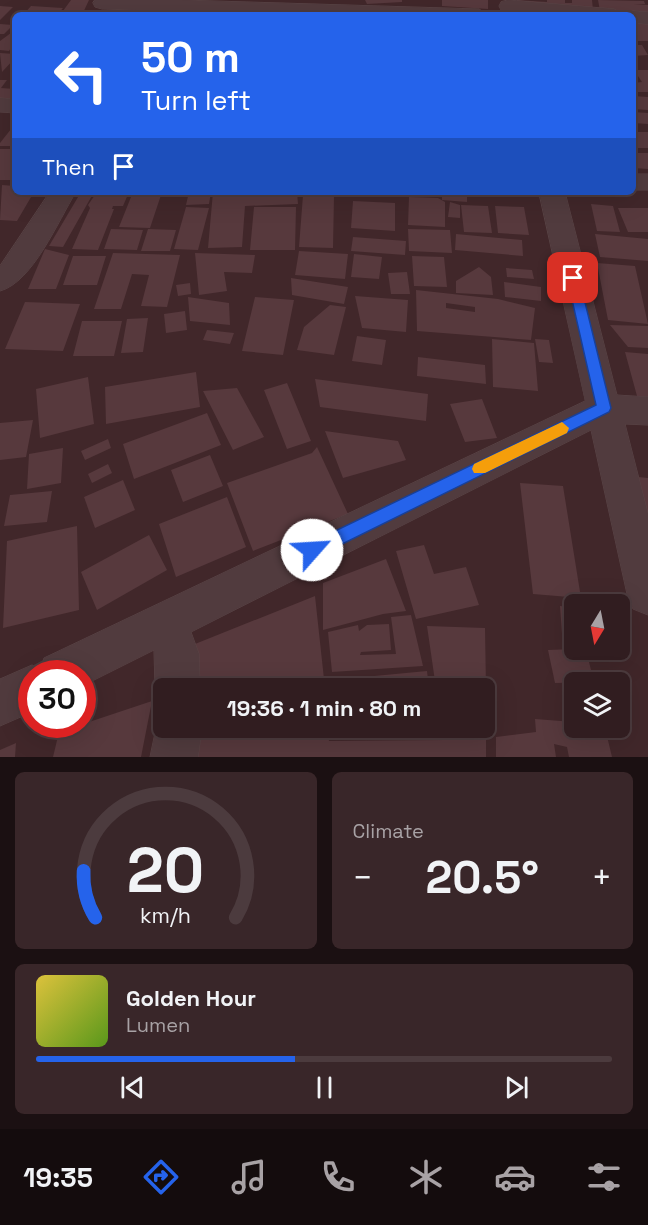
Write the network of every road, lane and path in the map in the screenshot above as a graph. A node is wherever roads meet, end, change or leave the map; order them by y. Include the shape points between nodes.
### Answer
1 (100, 6) edge
2 (508, 7) edge
3 (232, 11) edge
4 (294, 12) edge
5 (574, 12) edge
6 (61, 195) edge
7 (553, 195) edge
8 (0, 281) edge
9 (604, 408) junction
10 (648, 411) edge
11 (648, 594) edge
12 (166, 622) junction
13 (89, 660) edge
14 (178, 678) edge
15 (18, 695) edge
16 (0, 703) edge
17 (177, 738) edge
18 (174, 757) edge

1 - 3 street
2 - 5 street
3 - 4 street
6 - 8 street via 15,269
7 - 9 street
9 - 10 street
9 - 11 street
9 - 12 street
12 - 13 street
12 - 14 street via 177,654
15 - 16 street
17 - 18 street

